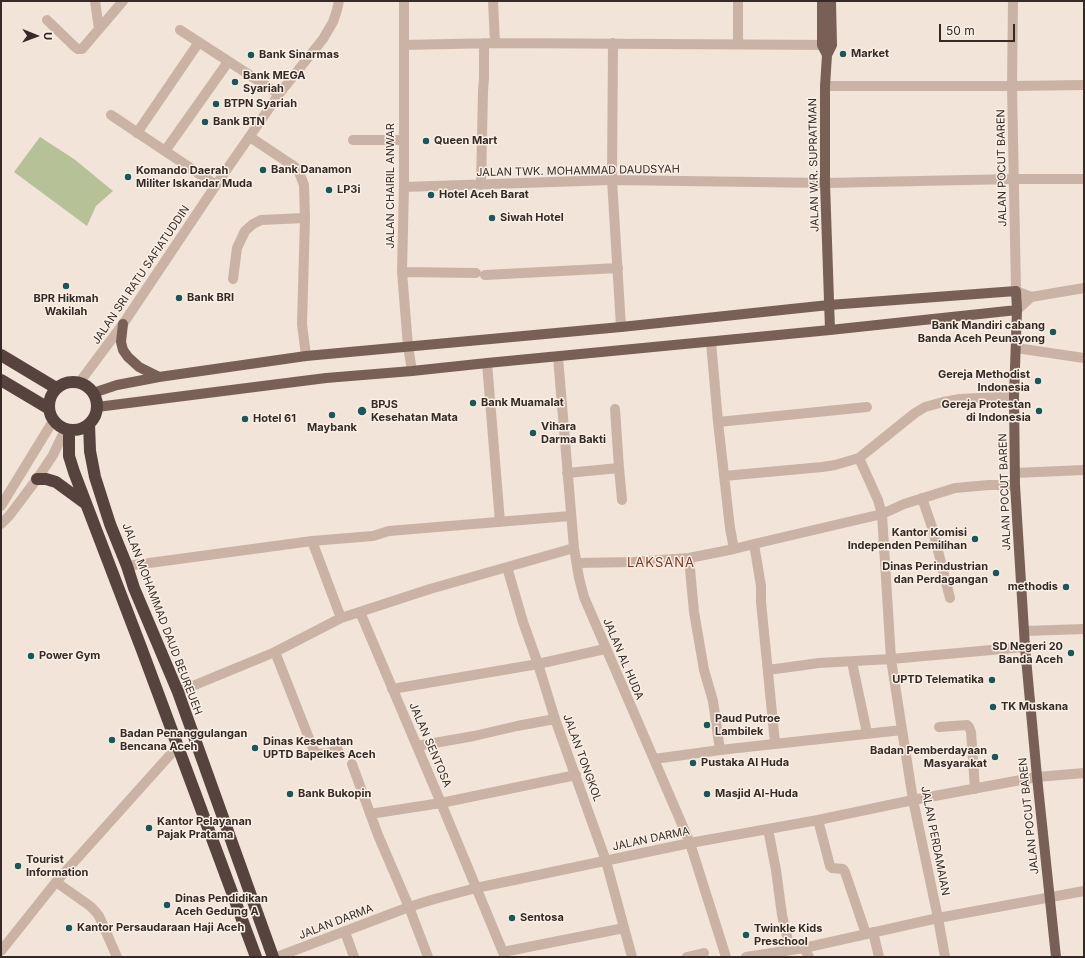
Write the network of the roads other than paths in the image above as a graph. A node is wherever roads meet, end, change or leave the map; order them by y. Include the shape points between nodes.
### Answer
1 (95, 1) edge
2 (123, 1) edge
3 (338, 1) edge
4 (404, 1) edge
5 (493, 1) edge
6 (738, 1) edge
7 (822, 1) edge
8 (831, 1) edge
9 (1013, 1) edge
10 (47, 20) dead end
11 (99, 29) junction
12 (180, 30) dead end
13 (199, 42) junction
14 (484, 43) junction
15 (495, 43) junction
16 (613, 43) junction
17 (738, 44) junction
18 (404, 45) junction
19 (827, 45) junction
20 (228, 62) junction
21 (1084, 85) edge
22 (825, 86) junction
23 (1012, 86) junction
24 (279, 94) junction
25 (111, 115) dead end
26 (137, 133) junction
27 (250, 137) junction
28 (353, 140) dead end
29 (404, 140) junction
30 (165, 151) junction
31 (1014, 179) junction
32 (1084, 179) edge
33 (612, 180) junction
34 (824, 183) junction
35 (216, 185) junction
36 (481, 185) junction
37 (404, 187) junction
38 (304, 218) junction
39 (618, 268) junction
40 (402, 272) junction
41 (233, 279) dead end
42 (1084, 288) edge
43 (1016, 291) junction
44 (1031, 297) junction
45 (829, 305) junction
46 (1017, 310) junction
47 (123, 324) junction
48 (621, 327) junction
49 (830, 330) junction
50 (712, 342) junction
51 (408, 346) junction
52 (1016, 348) junction
53 (1, 355) edge
54 (306, 356) junction
55 (558, 357) junction
56 (1084, 358) edge
57 (486, 363) junction
58 (412, 371) junction
59 (159, 377) junction
60 (1, 380) edge
61 (79, 383) junction
62 (56, 388) junction
63 (93, 393) junction
64 (1014, 396) junction
65 (97, 407) junction
66 (867, 407) dead end
67 (48, 408) junction
68 (614, 409) dead end
69 (53, 422) junction
70 (718, 422) junction
71 (90, 424) junction
72 (67, 430) junction
73 (859, 458) junction
74 (619, 468) junction
75 (1084, 470) edge
76 (567, 473) junction
77 (1015, 473) junction
78 (724, 476) junction
79 (37, 479) junction
80 (1015, 485) junction
81 (922, 498) junction
82 (622, 500) dead end
83 (87, 505) junction
84 (1, 506) edge
85 (882, 514) junction
86 (570, 516) junction
87 (500, 522) junction
88 (1, 524) edge
89 (312, 541) junction
90 (754, 544) junction
91 (574, 548) junction
92 (734, 549) junction
93 (689, 558) junction
94 (577, 563) junction
95 (127, 566) junction
96 (507, 567) junction
97 (950, 598) dead end
98 (360, 612) junction
99 (341, 618) junction
100 (1084, 629) edge
101 (1024, 631) junction
102 (1025, 647) junction
103 (605, 649) junction
104 (275, 652) junction
105 (891, 659) junction
106 (852, 662) junction
107 (538, 664) junction
108 (768, 670) junction
109 (392, 688) junction
110 (178, 692) junction
111 (555, 719) junction
112 (939, 727) dead end
113 (902, 730) junction
114 (867, 733) junction
115 (775, 744) junction
116 (178, 746) junction
117 (417, 746) junction
118 (338, 750) dead end
119 (720, 750) junction
120 (654, 759) junction
121 (352, 764) dead end
122 (1084, 773) edge
123 (576, 775) junction
124 (1037, 777) junction
125 (975, 789) junction
126 (913, 800) junction
127 (441, 803) junction
128 (370, 814) junction
129 (818, 820) junction
130 (768, 829) junction
131 (690, 843) junction
132 (606, 861) junction
133 (56, 882) junction
134 (476, 888) junction
135 (1084, 891) edge
136 (1050, 898) junction
137 (408, 907) junction
138 (938, 918) junction
139 (624, 928) junction
140 (345, 932) junction
141 (869, 933) junction
142 (804, 948) junction
143 (790, 950) junction
144 (1, 951) edge
145 (704, 953) dead end
146 (504, 954) edge
147 (117, 957) edge
148 (256, 957) edge
149 (273, 957) edge
150 (277, 957) edge
151 (354, 957) edge
152 (428, 957) edge
153 (632, 957) edge
154 (687, 957) edge
155 (726, 957) edge
156 (746, 957) edge
157 (808, 957) edge
158 (879, 957) edge
159 (945, 957) edge
160 (1056, 957) edge

1 - 11 street
2 - 11 street
3 - 24 street, JALAN SRI RATU SAFIATUDDIN via 338,10 323,39
4 - 18 street, JALAN CHAIRIL ANWAR
5 - 15 street
6 - 17 street
7 - 19 main road
8 - 19 main road, JALAN W.R. SUPRATMAN
9 - 23 street, JALAN POCUT BAREN
10 - 11 street via 78,49 82,49
12 - 13 street
13 - 20 street
13 - 26 street
14 - 15 street
14 - 18 street
14 - 36 street
15 - 16 street
16 - 17 street
16 - 33 street
17 - 19 street
18 - 29 street, JALAN CHAIRIL ANWAR
19 - 22 main road, JALAN W.R. SUPRATMAN
20 - 24 street
20 - 30 street
21 - 23 street
22 - 23 street
22 - 34 main road, JALAN W.R. SUPRATMAN
23 - 31 street, JALAN POCUT BAREN
24 - 27 street, JALAN SRI RATU SAFIATUDDIN
25 - 26 street
26 - 30 street
27 - 35 street, JALAN SRI RATU SAFIATUDDIN
27 - 38 street via 299,172 304,185
28 - 29 street
29 - 37 street, JALAN CHAIRIL ANWAR
30 - 35 street
31 - 32 street, JALAN TWK. MOHAMMAD DAUDSYAH
31 - 34 street, JALAN TWK. MOHAMMAD DAUDSYAH
31 - 43 street, JALAN POCUT BAREN
33 - 34 street, JALAN TWK. MOHAMMAD DAUDSYAH
33 - 36 street, JALAN TWK. MOHAMMAD DAUDSYAH
33 - 39 street
34 - 45 main road, JALAN W.R. SUPRATMAN
35 - 47 street, JALAN SRI RATU SAFIATUDDIN
36 - 37 street, JALAN TWK. MOHAMMAD DAUDSYAH
37 - 40 street, JALAN CHAIRIL ANWAR
38 - 41 street via 261,220 253,224 245,231 237,248
38 - 54 street via 302,324
39 - 40 street via 480,274
39 - 48 street
40 - 51 street, JALAN CHAIRIL ANWAR
42 - 44 street
43 - 44 street
43 - 45 main road
43 - 46 main road, JALAN POCUT BAREN
44 - 46 street
45 - 48 main road
45 - 49 main road, JALAN W.R. SUPRATMAN
46 - 49 main road
46 - 52 main road, JALAN POCUT BAREN
47 - 59 main road via 123,350 139,367
47 - 61 street, JALAN SRI RATU SAFIATUDDIN
48 - 51 main road
49 - 50 main road
50 - 55 main road
50 - 70 street
51 - 54 main road
51 - 58 street, JALAN CHAIRIL ANWAR
52 - 56 street
52 - 64 main road, JALAN POCUT BAREN
53 - 62 highway
54 - 59 main road
55 - 57 main road
55 - 76 street, JALAN AL HUDA
57 - 58 main road
57 - 87 street
58 - 65 main road via 326,378
59 - 63 main road via 117,385
60 - 67 highway
61 - 62 highway via 67,382
61 - 63 highway
62 - 67 highway via 50,397
63 - 65 highway
64 - 73 street via 960,399 925,407
64 - 77 main road, JALAN POCUT BAREN
65 - 71 highway
66 - 70 street
67 - 69 highway
68 - 74 street
69 - 72 highway
69 - 84 street
70 - 78 street
71 - 72 highway via 80,430
71 - 95 highway, JALAN MOHAMMAD DAUD BEUREUEH via 90,452 95,477
72 - 79 street
72 - 83 highway via 69,456
73 - 78 street via 822,467
73 - 85 street, JALAN PERDAMAIAN
74 - 76 street
74 - 82 street
75 - 77 street
76 - 86 street, JALAN AL HUDA
77 - 80 main road, JALAN POCUT BAREN
78 - 92 street
79 - 83 highway via 56,482
79 - 88 street
80 - 81 street via 955,488
80 - 101 main road, JALAN POCUT BAREN
81 - 85 street
81 - 97 street
83 - 116 highway
85 - 90 street
85 - 105 street, JALAN PERDAMAIAN
86 - 87 street
86 - 91 street, JALAN AL HUDA
87 - 89 street via 389,531 373,536
89 - 95 street
89 - 99 street
90 - 92 street
90 - 108 street via 761,586
91 - 94 street, JALAN AL HUDA
91 - 96 street
92 - 93 street
93 - 94 street
93 - 119 street via 694,612 704,670 713,700
94 - 103 street, JALAN AL HUDA via 584,597
95 - 110 highway, JALAN MOHAMMAD DAUD BEUREUEH
96 - 98 street
96 - 107 street, JALAN TONGKOL
98 - 99 street
98 - 109 street, JALAN SENTOSA
99 - 104 street
100 - 101 street
101 - 102 main road, JALAN POCUT BAREN
102 - 105 street
102 - 124 main road, JALAN POCUT BAREN
103 - 107 street
103 - 120 street, JALAN AL HUDA
104 - 110 street
104 - 118 street via 314,751 318,754
105 - 106 street
105 - 113 street, JALAN PERDAMAIAN
106 - 108 street via 819,663
106 - 114 street
107 - 109 street
107 - 111 street, JALAN TONGKOL
108 - 115 street
109 - 117 street, JALAN SENTOSA
110 - 149 highway, JALAN MOHAMMAD DAUD BEUREUEH
111 - 117 street
111 - 123 street, JALAN TONGKOL
112 - 125 street via 967,724 969,727
113 - 114 street
113 - 126 street, JALAN PERDAMAIAN
114 - 115 street
115 - 119 street
116 - 133 street
116 - 148 highway
117 - 127 street, JALAN SENTOSA
119 - 120 street
120 - 131 street, JALAN AL HUDA
121 - 128 street
122 - 124 street, JALAN DARMA
123 - 127 street
123 - 132 street, JALAN TONGKOL
124 - 125 street, JALAN DARMA
124 - 136 main road, JALAN POCUT BAREN
125 - 126 street, JALAN DARMA
126 - 129 street, JALAN DARMA
126 - 138 street, JALAN PERDAMAIAN
127 - 128 street
127 - 134 street, JALAN SENTOSA
128 - 137 street
129 - 130 street, JALAN DARMA
129 - 141 street via 830,866 845,872
130 - 131 street, JALAN DARMA
130 - 143 street
131 - 132 street, JALAN DARMA
131 - 155 street, JALAN AL HUDA
132 - 134 street, JALAN DARMA
132 - 139 street, JALAN TONGKOL
133 - 144 street
133 - 147 street via 95,911
134 - 137 street, JALAN DARMA
134 - 146 street, JALAN SENTOSA
135 - 136 street
136 - 138 street
136 - 160 main road, JALAN POCUT BAREN
137 - 140 street, JALAN DARMA
137 - 152 street
138 - 141 street
138 - 159 street, JALAN PERDAMAIAN
139 - 146 street
139 - 153 street, JALAN TONGKOL
140 - 150 street, JALAN DARMA
140 - 151 street
141 - 142 street
141 - 158 street
142 - 143 street
142 - 157 street
143 - 156 street
145 - 154 street

